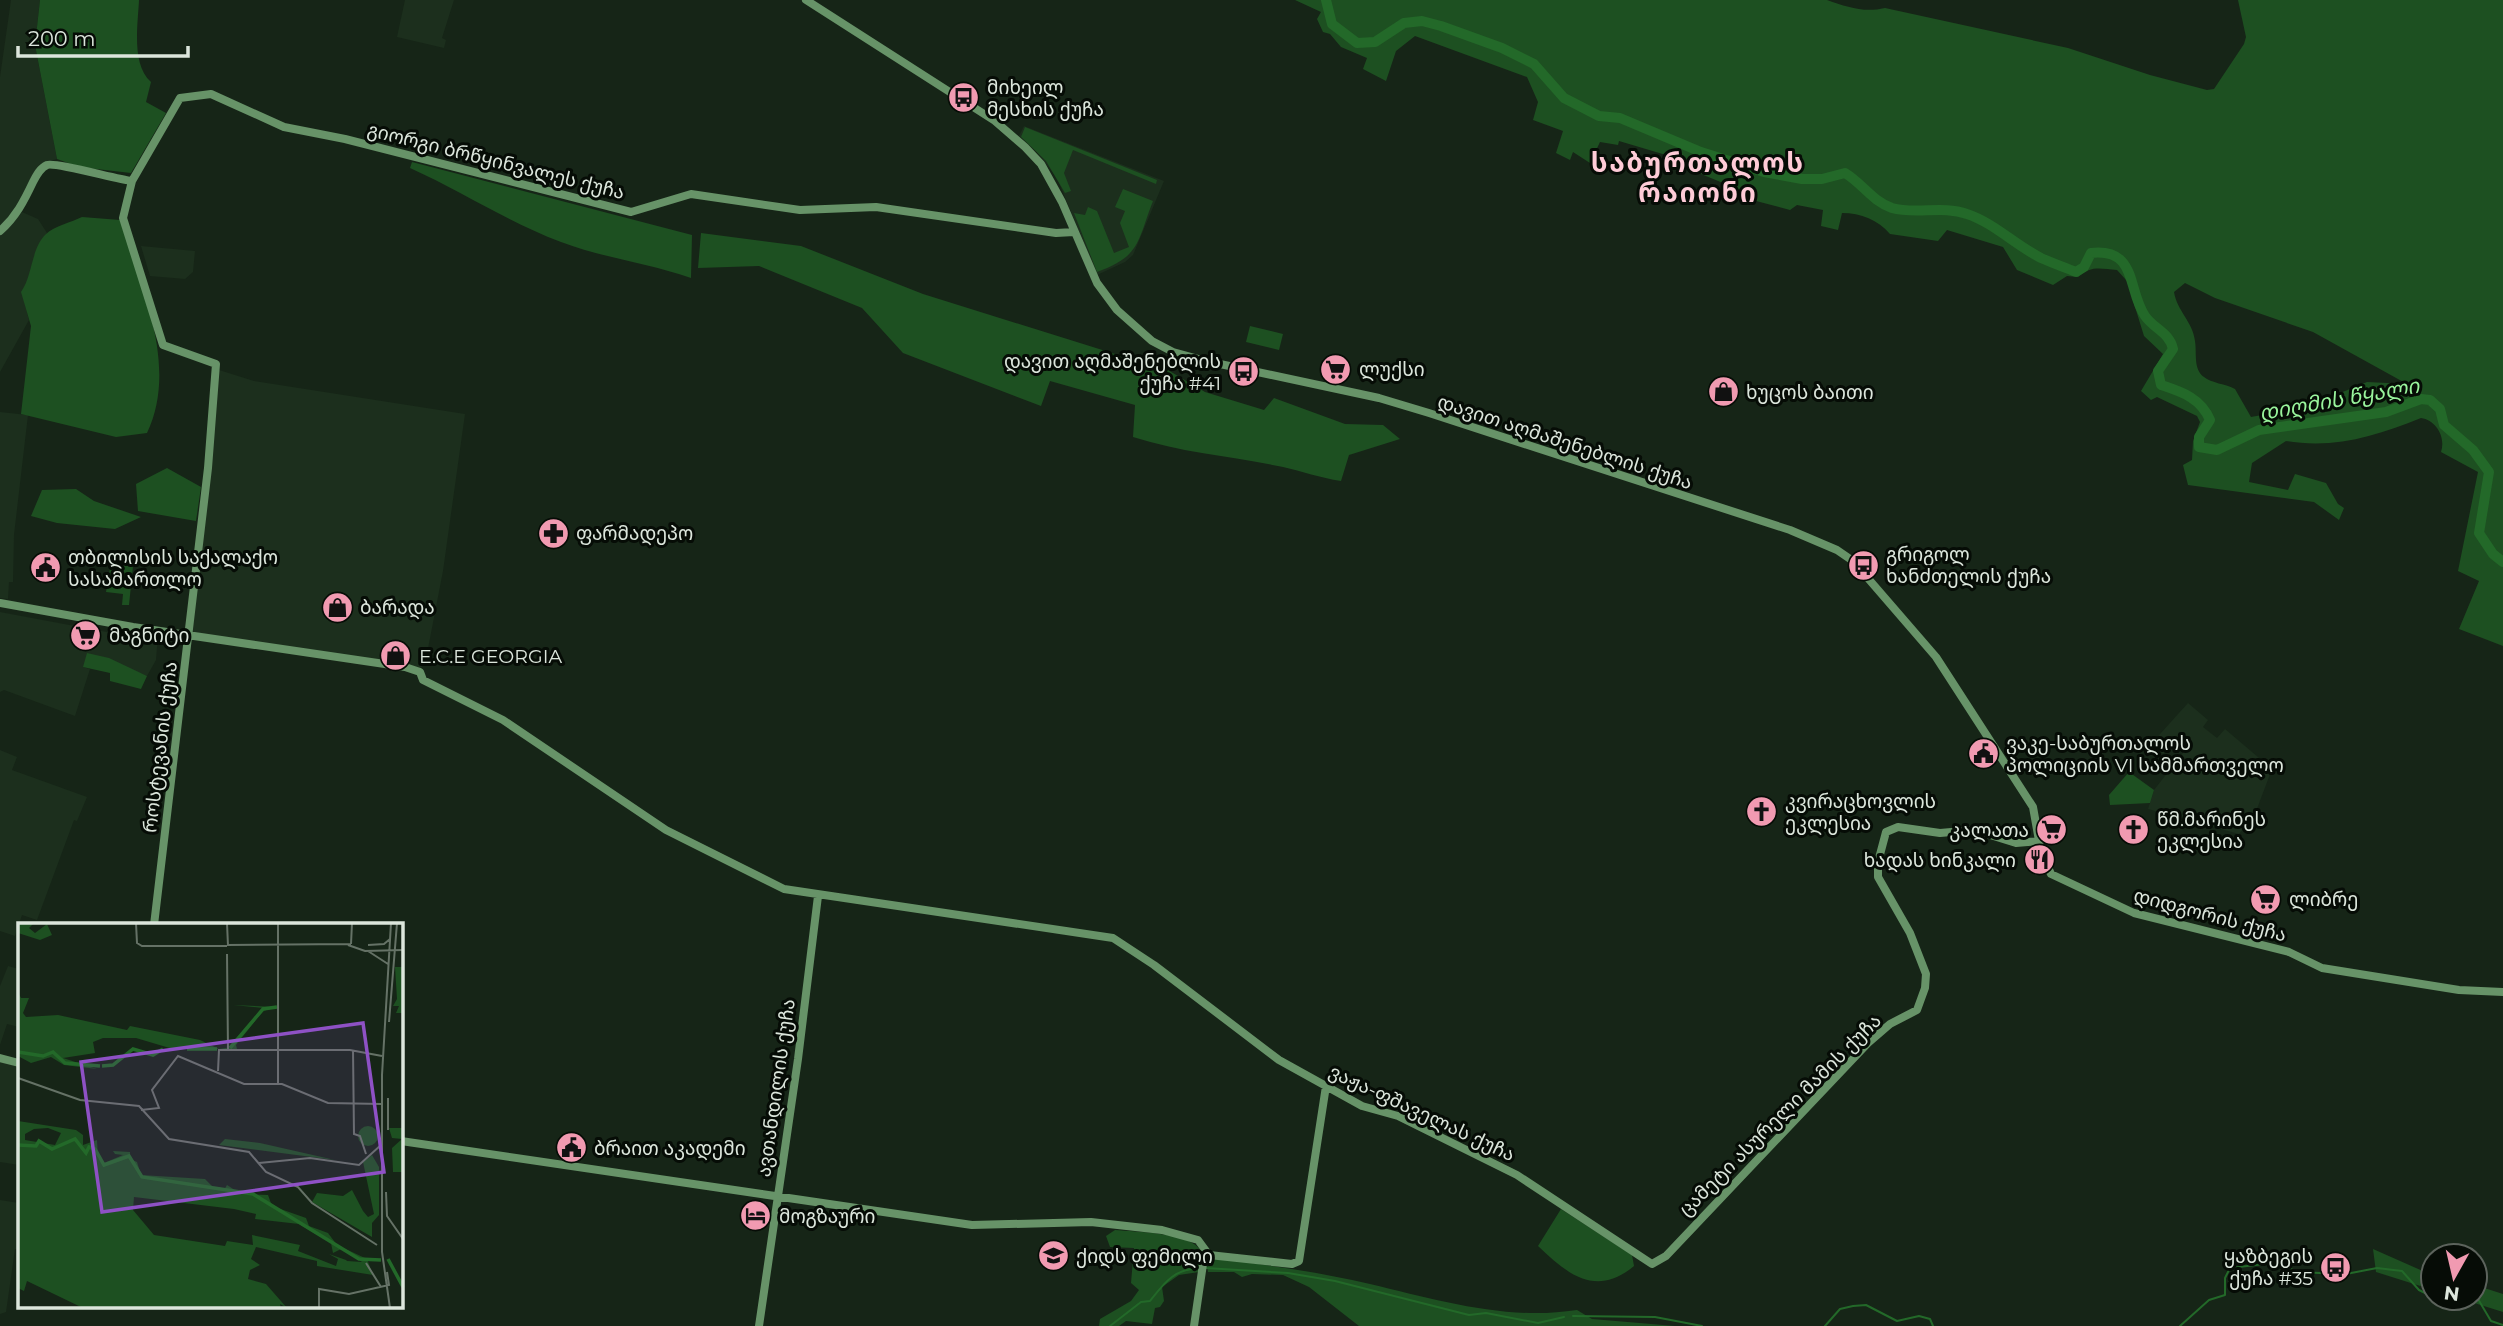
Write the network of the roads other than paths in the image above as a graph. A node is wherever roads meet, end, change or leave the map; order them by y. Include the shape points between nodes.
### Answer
1 (806, 0) edge
2 (132, 181) junction
3 (0, 231) edge
4 (1074, 232) junction
5 (0, 603) edge
6 (188, 633) junction
7 (2037, 819) joint
8 (2040, 841) junction
9 (818, 896) junction
10 (154, 923) edge
11 (2503, 992) edge
12 (0, 1058) edge
13 (18, 1063) edge
14 (1326, 1086) junction
15 (402, 1141) edge
16 (778, 1195) junction
17 (1209, 1255) junction
18 (1651, 1264) joint
19 (759, 1326) edge
20 (1194, 1326) edge

1 - 4 street, დავით აღმაშენებლის ქუჩა via 1007,130 1041,164
2 - 3 street via 47,165 37,174 17,214
2 - 4 street, გიორგი ბრწყინვალეს ქუჩა via 180,97 211,94 284,127 631,212 691,194 800,210 876,207
2 - 6 street, როსტევანის ქუჩა via 123,218 163,345 216,364
4 - 7 street, დავით აღმაშენებლის ქუჩა via 1097,283 1117,310 1152,341 1173,352 1397,403 1790,530 1837,550 1863,569 1936,657
5 - 6 street
6 - 9 street via 420,672 423,680 503,720 699,848 784,889
6 - 10 street, როსტევანის ქუჩა
7 - 8 street, დიდგორის ქუჩა
8 - 11 street, დიდგორის ქუჩა via 2051,874 2150,919 2288,952 2334,971
8 - 18 street, ცამეტი ასურელი მამის ქუჩა via 2016,843 1974,830 1940,833 1898,827 1886,832 1878,877 1910,933 1926,974 1923,999 1917,1010 1868,1043 1666,1256
9 - 14 street, ვაჟა-ფშაველას ქუჩა via 1113,938 1279,1060
9 - 16 street, ავთანდილის ქუჩა
12 - 13 street
14 - 17 street via 1296,1264
14 - 18 street, ვაჟა-ფშაველას ქუჩა via 1517,1175
15 - 16 street
16 - 17 street via 972,1225 1091,1222 1162,1230 1198,1240
16 - 19 street, ავთანდილის ქუჩა
17 - 20 street

